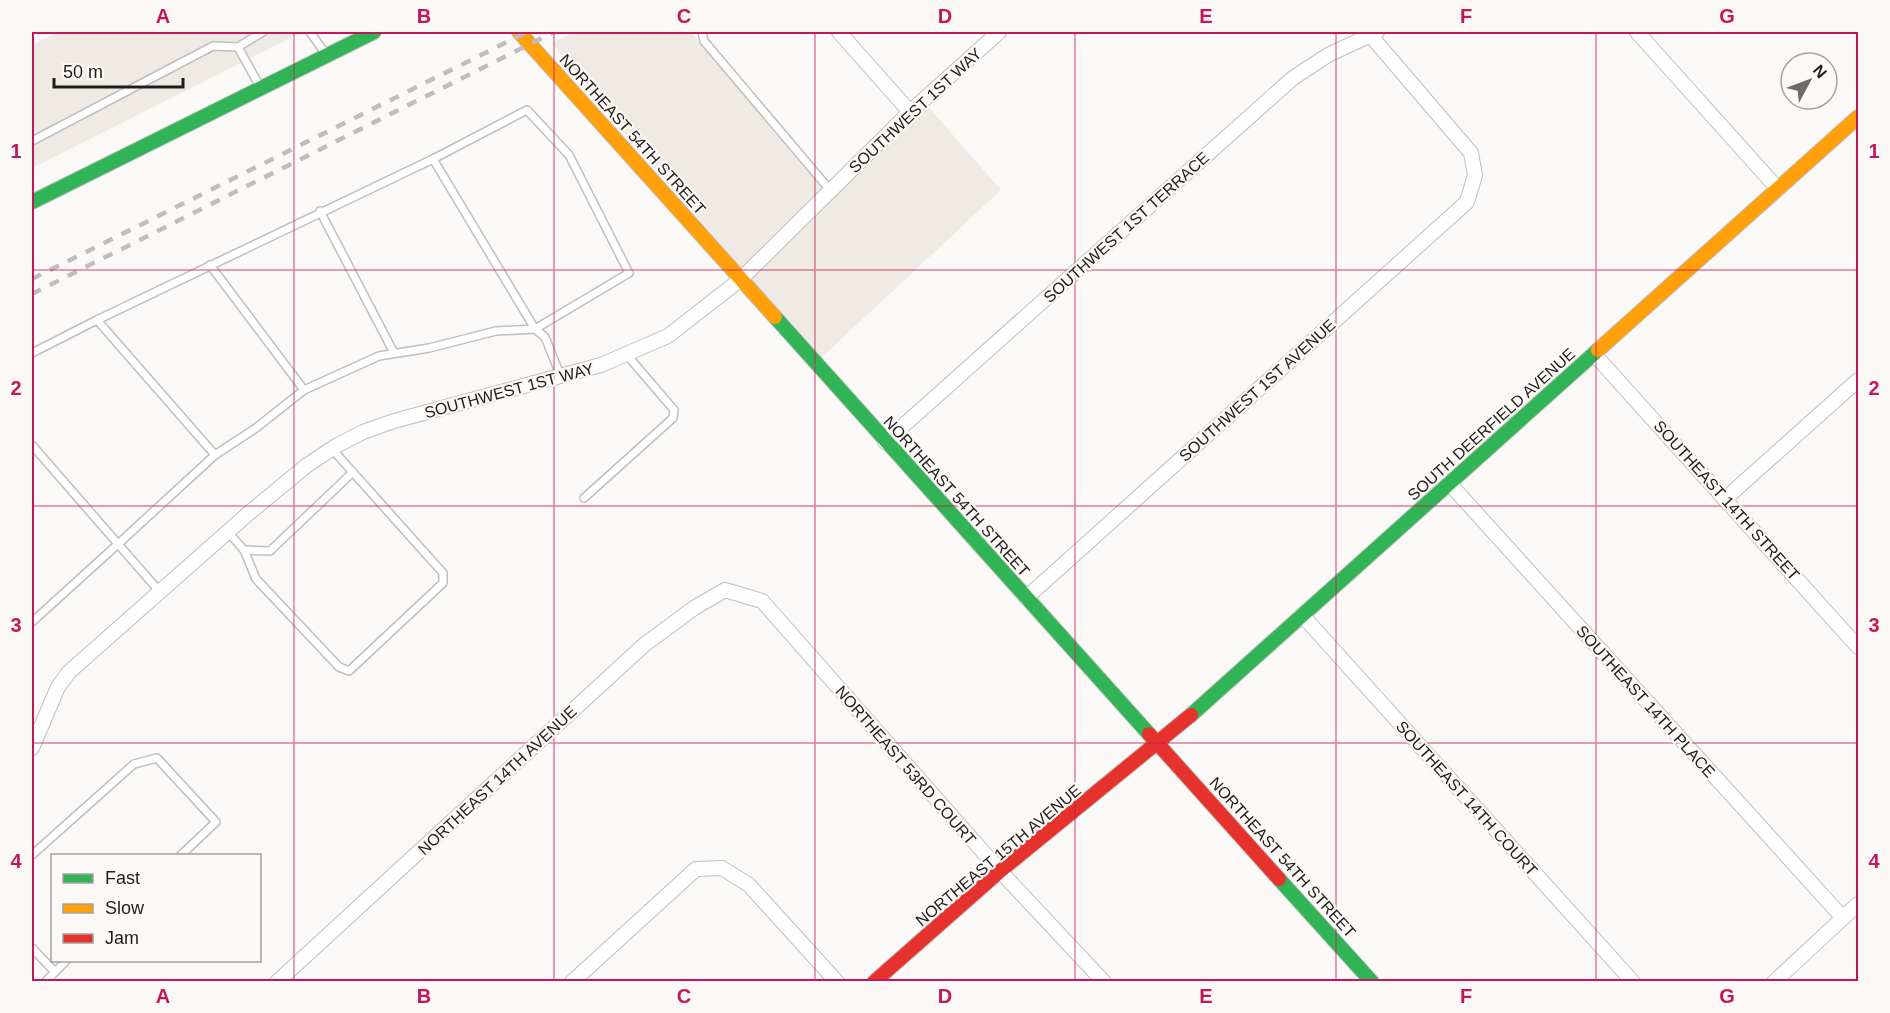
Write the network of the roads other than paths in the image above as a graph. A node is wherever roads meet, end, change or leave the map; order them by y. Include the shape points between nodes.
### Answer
1 (263, 32) edge
2 (310, 32) edge
3 (374, 32) edge
4 (519, 32) edge
5 (702, 32) edge
6 (838, 32) edge
7 (999, 32) edge
8 (1637, 32) edge
9 (1375, 34) edge
10 (238, 47) junction
11 (326, 55) junction
12 (261, 88) junction
13 (910, 112) junction
14 (1858, 117) edge
15 (32, 141) edge
16 (433, 159) junction
17 (1778, 189) junction
18 (830, 190) junction
19 (32, 201) edge
20 (320, 211) junction
21 (210, 265) junction
22 (741, 279) junction
23 (97, 320) junction
24 (535, 328) junction
25 (32, 353) edge
26 (394, 354) junction
27 (1594, 354) junction
28 (627, 355) junction
29 (561, 377) junction
30 (1858, 380) edge
31 (304, 390) junction
32 (885, 442) junction
33 (32, 445) edge
34 (332, 449) junction
35 (215, 455) junction
36 (353, 471) junction
37 (1449, 483) junction
38 (584, 498) dead end
39 (1726, 498) junction
40 (228, 532) junction
41 (118, 544) junction
42 (244, 550) junction
43 (725, 590) joint
44 (161, 592) junction
45 (1026, 598) junction
46 (1302, 615) junction
47 (32, 621) edge
48 (1858, 645) edge
49 (1158, 744) junction
50 (32, 748) edge
51 (1144, 755) joint
52 (181, 854) edge
53 (32, 855) edge
54 (1000, 871) junction
55 (1858, 904) edge
56 (1843, 918) junction
57 (32, 948) edge
58 (65, 962) edge
59 (55, 972) junction
60 (45, 981) edge
61 (277, 981) edge
62 (573, 981) edge
63 (837, 981) edge
64 (874, 981) edge
65 (1104, 981) edge
66 (1372, 981) edge
67 (1633, 981) edge
68 (1774, 981) edge

1 - 10 lane
2 - 11 lane
3 - 11 street
4 - 22 street, NORTHEAST 54TH STREET
5 - 18 lane via 704,40
6 - 13 street
7 - 13 street, SOUTHWEST 1ST WAY
8 - 17 street
9 - 32 street, SOUTHWEST 1ST TERRACE via 1328,55 1293,78
9 - 45 street, SOUTHWEST 1ST AVENUE via 1471,153 1475,175 1467,202
10 - 12 lane
10 - 15 lane via 213,46
11 - 12 street
12 - 19 street
13 - 18 street, SOUTHWEST 1ST WAY
14 - 17 street, SOUTH DEERFIELD AVENUE
16 - 20 lane
16 - 24 lane
16 - 24 lane via 527,110 568,154 629,273
17 - 27 street, SOUTH DEERFIELD AVENUE
18 - 22 street, SOUTHWEST 1ST WAY
20 - 21 lane
20 - 26 lane
21 - 23 lane
21 - 31 lane
22 - 28 street, SOUTHWEST 1ST WAY via 668,336
22 - 32 street, NORTHEAST 54TH STREET
23 - 25 lane
23 - 35 lane
24 - 26 lane via 496,331
24 - 29 lane via 545,337
26 - 31 lane via 379,356
27 - 37 street, SOUTH DEERFIELD AVENUE
27 - 39 street, SOUTHEAST 14TH STREET
28 - 29 street, SOUTHWEST 1ST WAY
28 - 38 lane via 674,410 673,418
29 - 34 street, SOUTHWEST 1ST WAY via 394,421
30 - 39 street
31 - 35 lane
32 - 45 street, NORTHEAST 54TH STREET
33 - 41 lane
34 - 36 lane
34 - 40 street, SOUTHWEST 1ST WAY
35 - 41 lane
36 - 42 lane via 270,550
36 - 42 lane via 443,573 443,584 349,671 339,668 256,579
37 - 46 street, SOUTH DEERFIELD AVENUE
37 - 56 street, SOUTHEAST 14TH PLACE
39 - 48 street, SOUTHEAST 14TH STREET
40 - 42 lane
40 - 44 street, SOUTHWEST 1ST WAY
41 - 44 lane
41 - 47 lane
43 - 54 street, NORTHEAST 53RD COURT via 762,601
43 - 61 street, NORTHEAST 14TH AVENUE via 644,645
44 - 50 street, SOUTHWEST 1ST WAY via 69,672 58,687
45 - 49 street, NORTHEAST 54TH STREET
46 - 49 street, SOUTH DEERFIELD AVENUE
46 - 67 street, SOUTHEAST 14TH COURT
49 - 51 street, SOUTH DEERFIELD AVENUE
49 - 66 street, NORTHEAST 54TH STREET
51 - 54 street, NORTHEAST 15TH AVENUE
52 - 53 lane via 216,822 157,758 134,764
54 - 64 street, NORTHEAST 15TH AVENUE
54 - 65 street, NORTHEAST 53RD COURT
55 - 56 street
56 - 68 street
57 - 59 lane
58 - 59 lane
59 - 60 lane
62 - 63 street via 696,869 722,868 749,885

